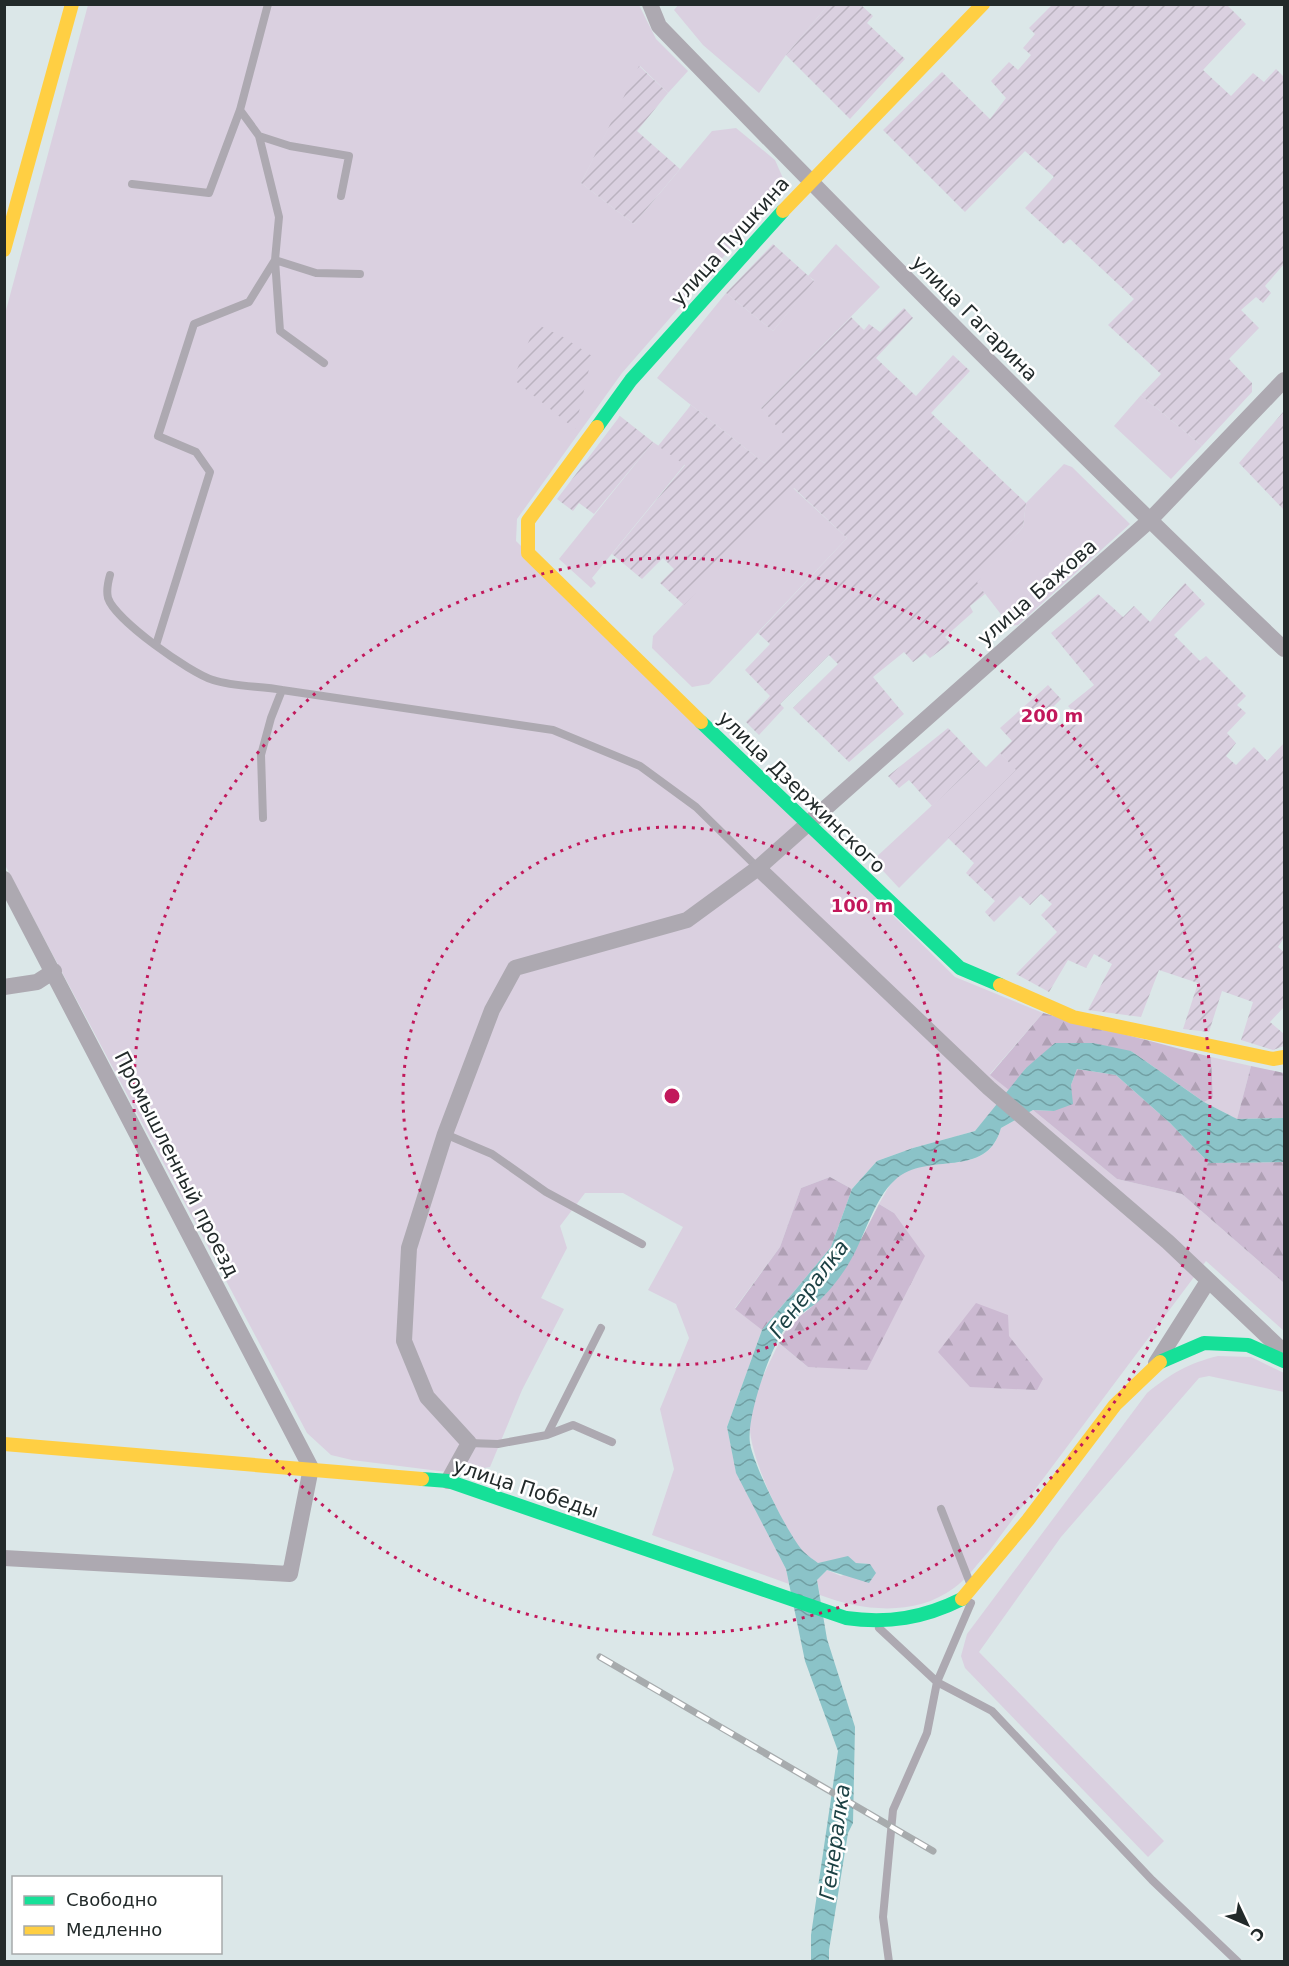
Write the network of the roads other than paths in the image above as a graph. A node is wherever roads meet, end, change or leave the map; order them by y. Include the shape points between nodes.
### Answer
1 (72, 4) edge
2 (268, 4) edge
3 (650, 4) edge
4 (983, 4) edge
5 (240, 110) junction
6 (259, 136) junction
7 (810, 181) junction
8 (132, 184) dead end
9 (341, 196) dead end
10 (4, 250) edge
11 (275, 260) junction
12 (360, 274) dead end
13 (324, 363) dead end
14 (1284, 380) edge
15 (528, 521) joint
16 (1149, 521) junction
17 (110, 575) dead end
18 (156, 645) junction
19 (1284, 649) edge
20 (282, 690) junction
21 (263, 818) dead end
22 (806, 824) junction
23 (758, 868) junction
24 (4, 879) edge
25 (54, 971) junction
26 (4, 987) edge
27 (1284, 1057) edge
28 (445, 1134) junction
29 (642, 1244) dead end
30 (1208, 1281) junction
31 (601, 1328) dead end
32 (1284, 1352) edge
33 (1284, 1361) edge
34 (1156, 1364) junction
35 (547, 1435) junction
36 (612, 1442) dead end
37 (469, 1443) junction
38 (4, 1444) edge
39 (311, 1468) junction
40 (448, 1481) junction
41 (941, 1509) dead end
42 (4, 1558) edge
43 (977, 1583) junction
44 (872, 1622) junction
45 (938, 1682) junction
46 (889, 1962) edge
47 (1238, 1962) edge

1 - 10 street
2 - 5 lane
3 - 7 street, улица Гагарина via 659,26
4 - 7 street, улица Пушкина
5 - 6 lane
5 - 8 lane via 209,194
6 - 9 lane via 290,146 349,156
6 - 11 lane via 279,217
7 - 15 street, улица Пушкина via 631,380
7 - 16 street, улица Гагарина
11 - 12 lane via 316,273
11 - 13 lane via 280,332
11 - 18 lane via 249,302 194,324 158,436 196,452 210,472
14 - 16 street, улица Бажова
15 - 22 street, улица Дзержинского via 528,553
16 - 19 street, улица Гагарина
16 - 22 street, улица Бажова
17 - 18 lane via 108,597 116,610 125,622
18 - 20 lane via 212,680
20 - 21 lane via 261,755
20 - 23 lane via 553,730 640,765 696,807
22 - 23 street, улица Бажова
22 - 27 street, улица Дзержинского via 960,968 1073,1017 1273,1059
23 - 28 street, улица Бажова via 687,920 515,968 492,1010
23 - 30 street via 989,1088
24 - 25 street, Промышленный проезд
25 - 26 street via 37,982
25 - 39 street, Промышленный проезд
28 - 29 lane via 492,1154 546,1192
28 - 37 street, улица Бажова via 409,1248 404,1341 427,1397
30 - 32 street
30 - 34 street
31 - 35 lane
33 - 34 street via 1248,1345 1204,1343
34 - 43 street, улица Победы via 1115,1405
35 - 36 lane via 573,1425
35 - 37 lane via 498,1444
37 - 40 street
38 - 39 street, улица Победы
39 - 40 street, улица Победы
39 - 42 street via 290,1574
40 - 44 street, улица Победы via 846,1618
41 - 43 lane
43 - 44 street, улица Победы via 963,1599 938,1611
43 - 45 lane
44 - 45 lane
45 - 46 lane via 927,1733 893,1810 883,1917
45 - 47 lane via 992,1711 1152,1880

